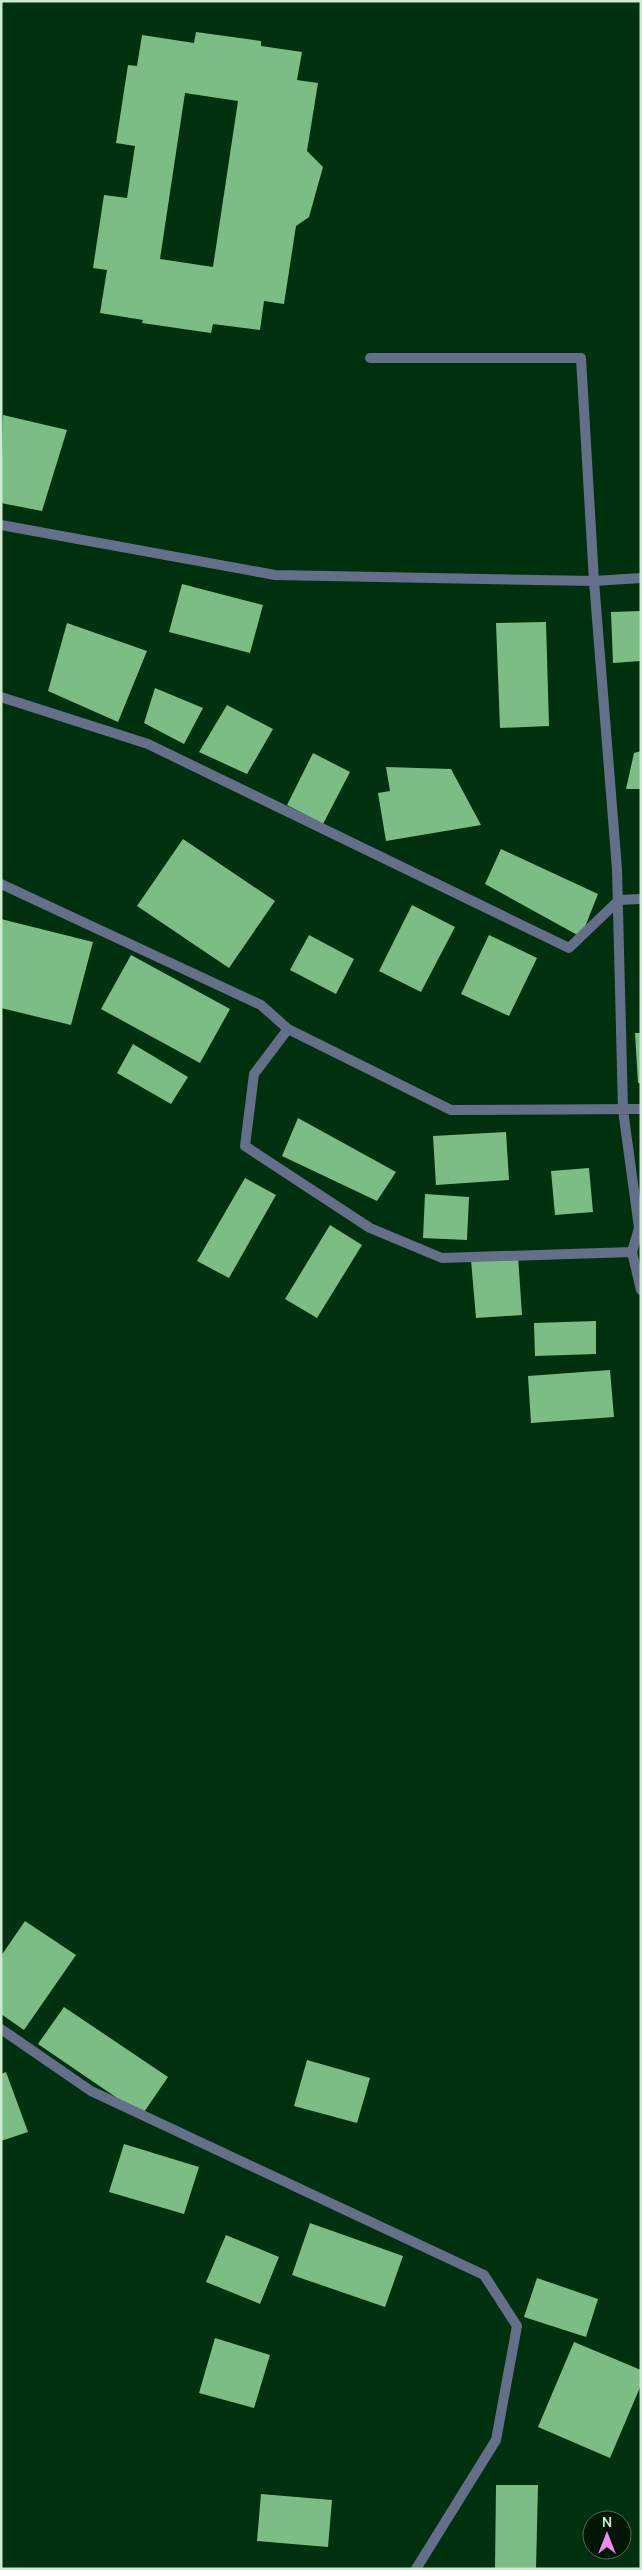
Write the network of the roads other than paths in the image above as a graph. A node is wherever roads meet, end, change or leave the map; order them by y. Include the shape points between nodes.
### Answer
1 (370, 358) dead end
2 (1, 525) edge
3 (641, 578) edge
4 (594, 581) junction
5 (1, 697) edge
6 (1, 884) edge
7 (641, 899) edge
8 (619, 900) junction
9 (288, 1030) junction
10 (641, 1109) edge
11 (624, 1110) junction
12 (632, 1252) junction
13 (641, 1290) edge
14 (1, 2029) edge
15 (416, 2569) edge

1 - 4 street via 581,358
2 - 4 street via 275,575
3 - 4 street
4 - 8 street
5 - 8 street via 148,744 569,948
6 - 9 street via 261,1005
7 - 8 street
8 - 11 street
9 - 11 street via 451,1110
9 - 12 street via 254,1074 245,1146 370,1228 442,1258
10 - 11 street
11 - 12 street via 639,1228
12 - 13 street
14 - 15 street via 91,2091 484,2275 517,2326 496,2440

